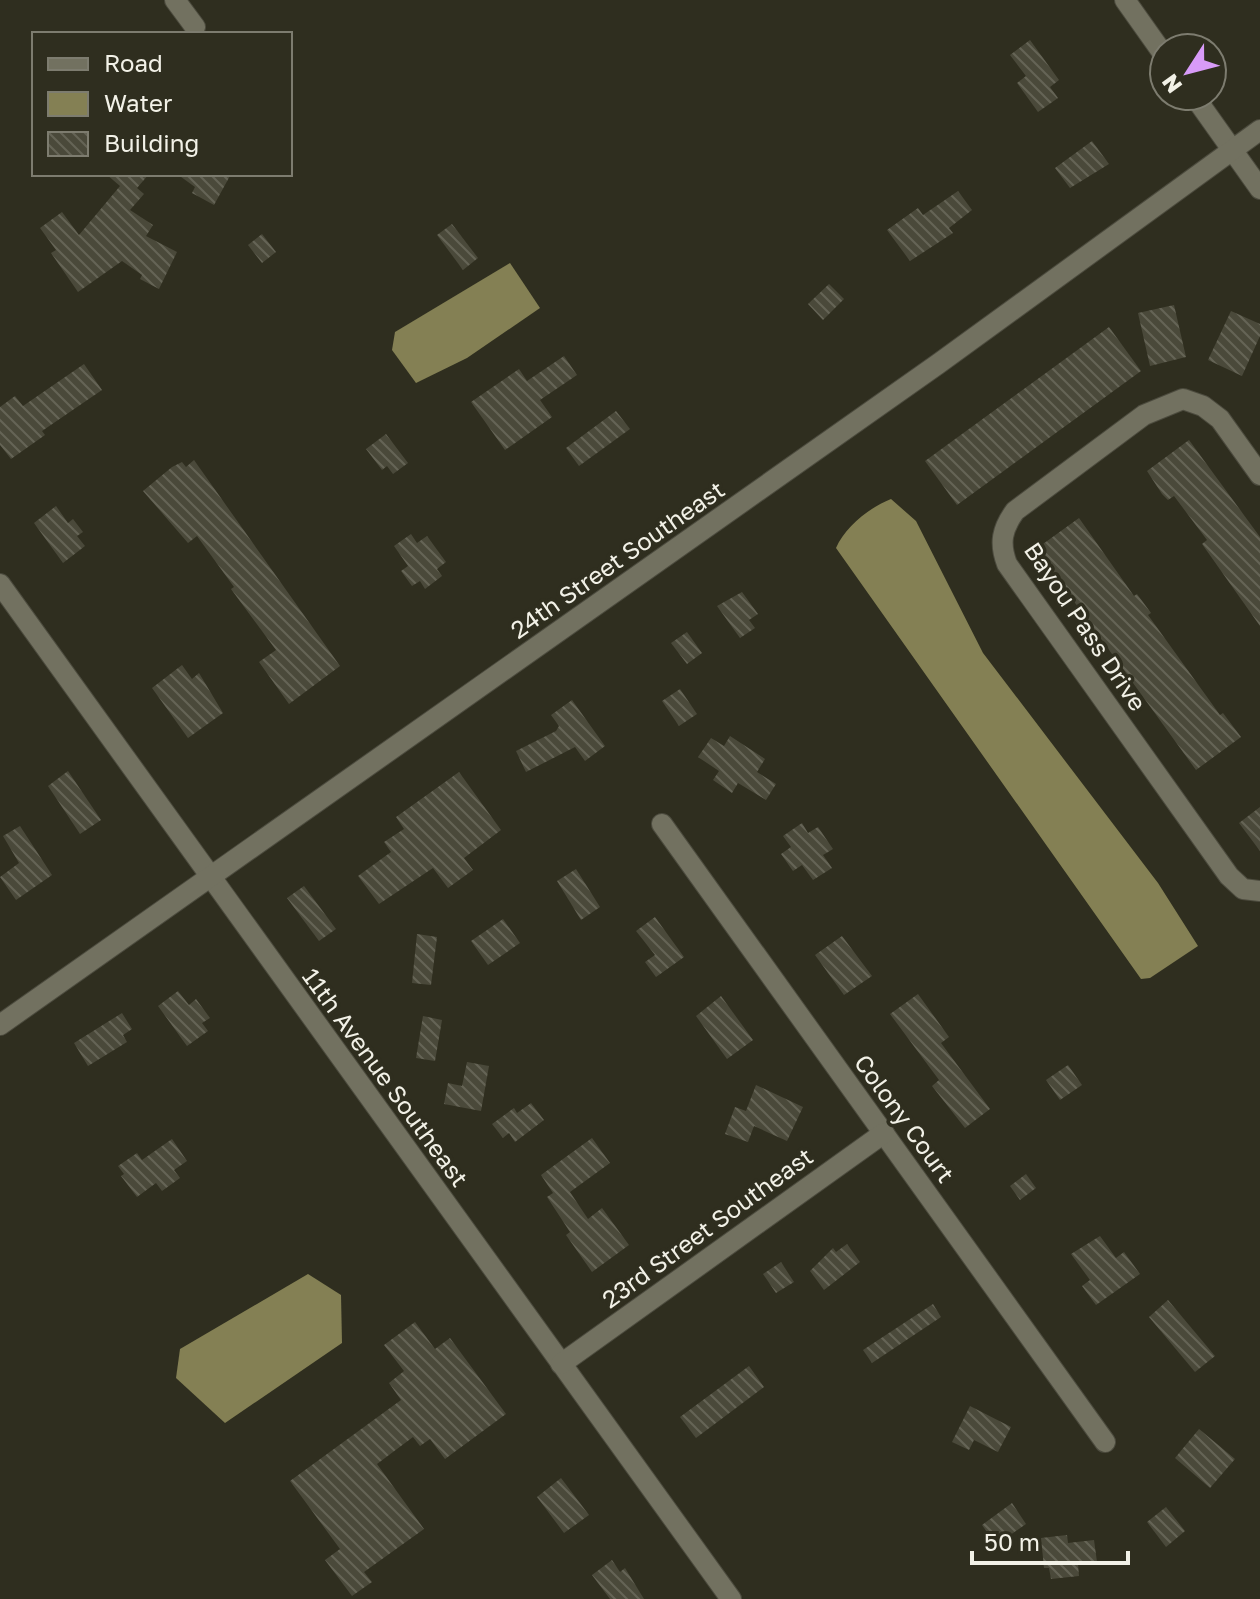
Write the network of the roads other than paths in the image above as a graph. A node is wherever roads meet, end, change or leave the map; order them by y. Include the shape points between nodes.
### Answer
1 (175, 0) edge
2 (1125, 0) edge
3 (195, 27) dead end
4 (1148, 32) edge
5 (1205, 112) edge
6 (1260, 130) edge
7 (1232, 150) junction
8 (1260, 189) edge
9 (1260, 475) edge
10 (0, 584) edge
11 (662, 824) dead end
12 (209, 878) junction
13 (1260, 891) edge
14 (0, 1025) edge
15 (884, 1133) junction
16 (561, 1364) junction
17 (1105, 1442) dead end
18 (731, 1599) edge

1 - 3 street
2 - 4 street
5 - 7 street
6 - 7 street, 24th Street Southeast
7 - 8 street
7 - 12 street, 24th Street Southeast
9 - 13 street, Bayou Pass Drive via 1220,419 1203,406 1183,399 1164,404 1015,511 1003,528 1002,549 1007,564 1229,876 1243,889
10 - 12 street, 11th Avenue Southeast
11 - 15 street, Colony Court
12 - 14 street, 24th Street Southeast
12 - 16 street, 11th Avenue Southeast
15 - 16 street, 23rd Street Southeast
15 - 17 street, Colony Court
16 - 18 street, 11th Avenue Southeast

